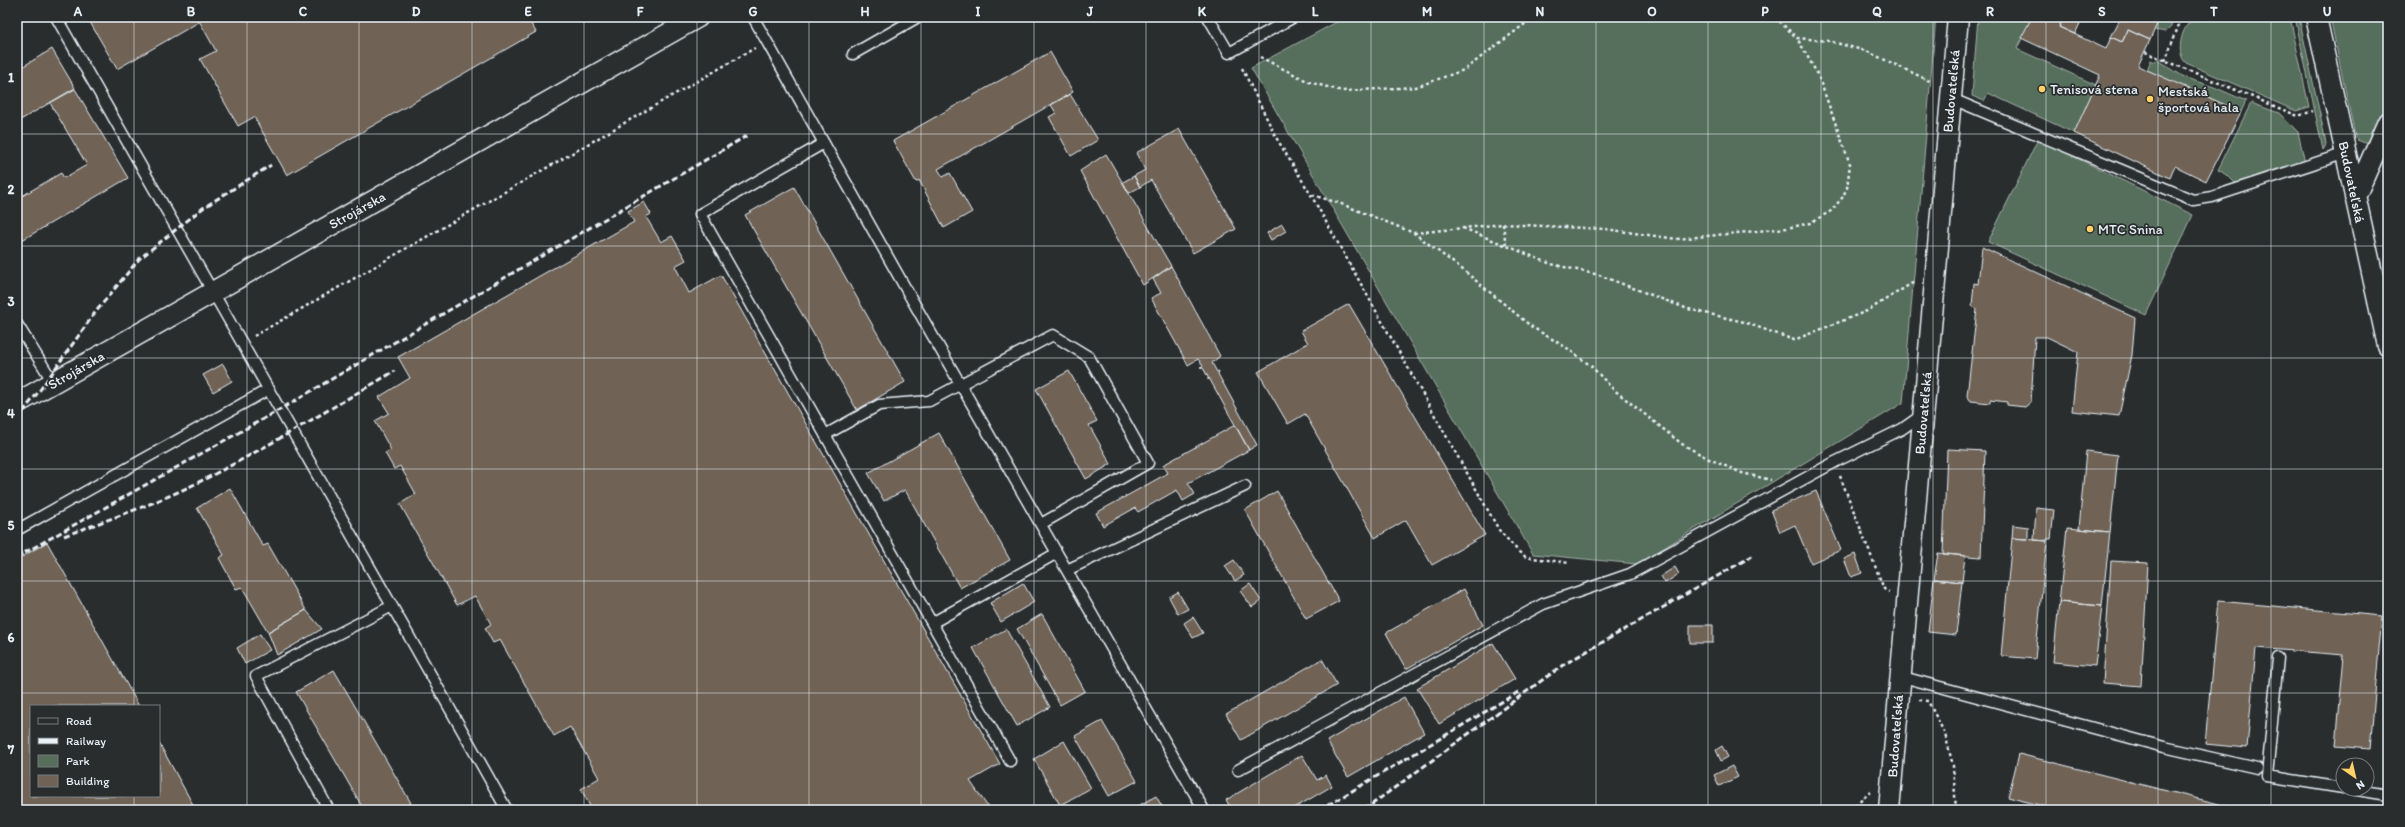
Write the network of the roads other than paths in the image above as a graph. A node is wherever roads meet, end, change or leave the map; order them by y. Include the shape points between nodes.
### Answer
1 (56, 17) edge
2 (698, 17) edge
3 (753, 17) edge
4 (918, 17) edge
5 (1208, 17) edge
6 (1294, 17) edge
7 (1958, 17) edge
8 (2316, 17) edge
9 (853, 54) dead end
10 (1950, 98) junction
11 (2388, 122) edge
12 (824, 143) junction
13 (2346, 153) junction
14 (2355, 197) junction
15 (212, 292) junction
16 (2382, 295) edge
17 (17, 324) edge
18 (2388, 346) edge
19 (53, 382) junction
20 (961, 385) junction
21 (269, 389) junction
22 (17, 403) edge
23 (1922, 415) junction
24 (825, 435) junction
25 (1245, 486) dead end
26 (1041, 524) junction
27 (17, 530) edge
28 (1058, 553) junction
29 (1067, 570) junction
30 (392, 606) junction
31 (932, 623) junction
32 (2278, 658) dead end
33 (1899, 676) junction
34 (1010, 761) dead end
35 (2257, 768) dead end
36 (1238, 770) dead end
37 (2335, 787) edge
38 (2375, 793) edge
39 (2388, 795) edge
40 (330, 810) edge
41 (507, 810) edge
42 (1204, 810) edge
43 (1889, 810) edge

1 - 15 lane
2 - 15 street, Strojárska
3 - 12 lane
4 - 9 lane
5 - 6 lane via 1229,53
7 - 10 street, Budovateľská
8 - 13 street, Budovateľská
10 - 13 lane via 2193,200 2212,197
10 - 23 street, Budovateľská
11 - 14 street
12 - 20 lane
12 - 24 lane via 700,214
13 - 14 street, Budovateľská
14 - 16 street, Budovateľská
15 - 19 street, Strojárska
15 - 21 lane
16 - 18 street, Budovateľská
17 - 19 lane
19 - 22 street, Strojárska
20 - 24 lane via 930,401 879,405
20 - 26 lane
20 - 26 lane via 1053,335 1089,356 1148,462
21 - 27 lane
21 - 30 lane
23 - 33 street, Budovateľská
23 - 36 lane via 1902,429 1835,462 1630,574 1543,604
24 - 31 lane
25 - 29 lane
26 - 28 lane
28 - 29 lane
28 - 31 lane
29 - 42 lane
30 - 40 lane via 256,676
30 - 41 lane
31 - 34 lane
32 - 37 lane via 2267,776
33 - 35 lane via 2164,747
33 - 43 street, Budovateľská
38 - 39 lane

